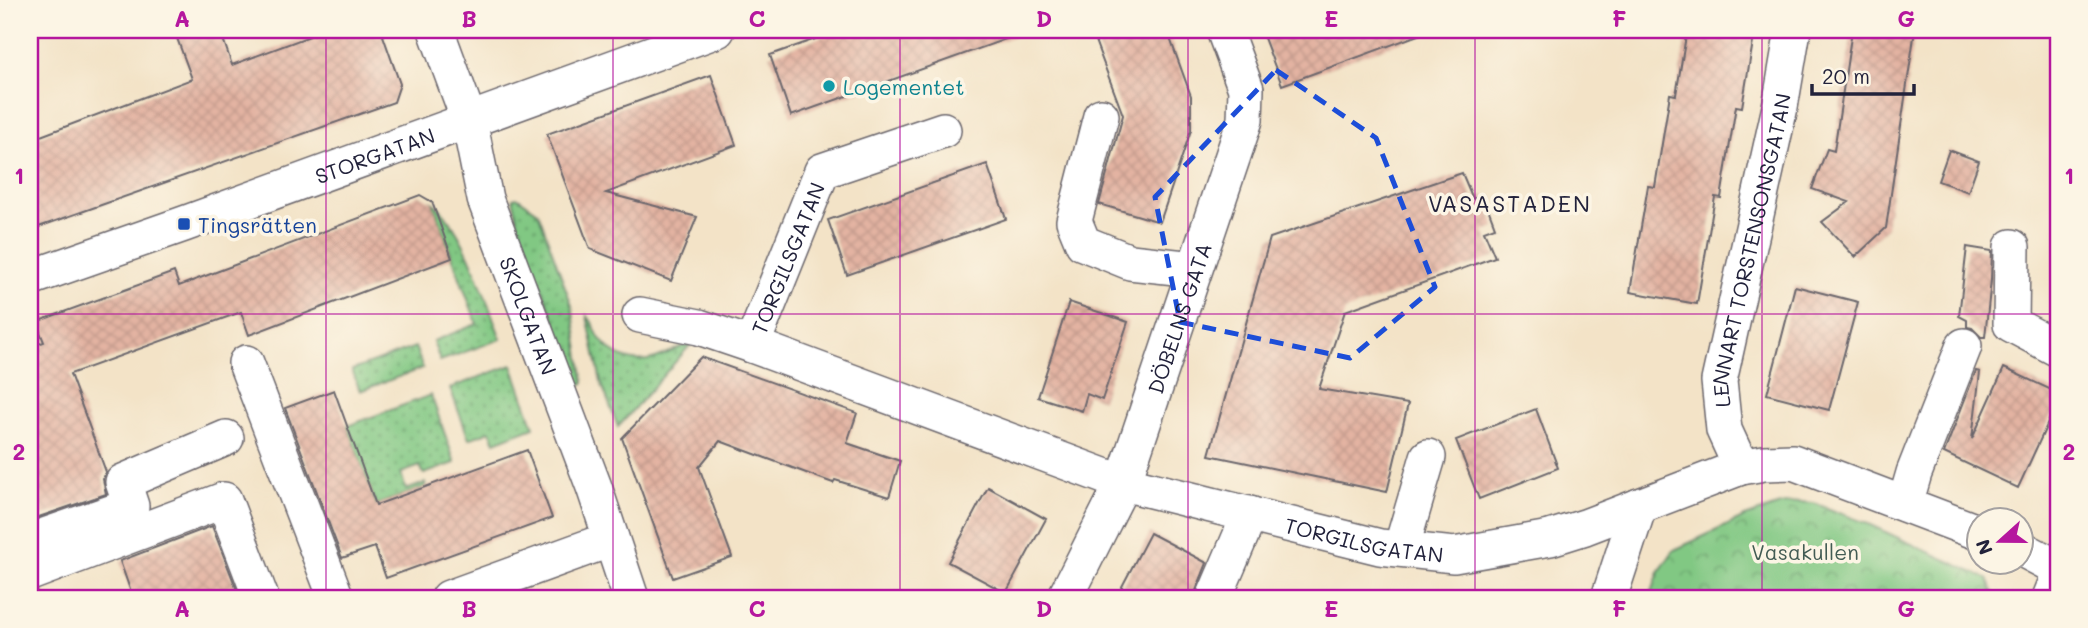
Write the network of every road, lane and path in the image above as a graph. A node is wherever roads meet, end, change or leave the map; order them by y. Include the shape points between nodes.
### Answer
1 (436, 30) edge
2 (717, 30) edge
3 (1224, 30) edge
4 (1793, 30) edge
5 (1101, 116) dead end
6 (469, 120) junction
7 (943, 130) dead end
8 (2012, 247) dead end
9 (1194, 269) junction
10 (30, 278) edge
11 (640, 315) dead end
12 (752, 345) junction
13 (1964, 346) dead end
14 (2058, 349) edge
15 (246, 363) dead end
16 (226, 438) dead end
17 (1428, 457) dead end
18 (1741, 467) junction
19 (1123, 483) junction
20 (1905, 504) junction
21 (1639, 506) junction
22 (1250, 514) junction
23 (1966, 528) edge
24 (611, 539) junction
25 (30, 541) edge
26 (1401, 549) junction
27 (2036, 557) edge
28 (2058, 568) edge
29 (30, 573) edge
30 (2058, 578) edge
31 (261, 598) edge
32 (337, 598) edge
33 (449, 598) edge
34 (631, 598) edge
35 (1065, 598) edge
36 (1214, 598) edge
37 (1609, 598) edge
38 (2050, 598) edge

1 - 6 street, SKOLGATAN
2 - 6 street, STORGATAN
3 - 9 street, DÖBELNS GATA via 1247,89 1245,120
4 - 18 street, LENNART TORSTENSONSGATAN via 1719,382 1724,430
5 - 9 street via 1074,221 1083,243 1130,262
6 - 10 street, STORGATAN
6 - 24 street, SKOLGATAN via 485,199
7 - 12 street, TORGILSGATAN via 822,171
8 - 14 street via 2011,324
9 - 19 street, DÖBELNS GATA
11 - 12 street, TORGILSGATAN via 699,327
12 - 19 street, TORGILSGATAN
13 - 20 street
15 - 32 street
16 - 25 street via 123,482 131,506
17 - 26 street
18 - 20 street, TORGILSGATAN via 1793,462
18 - 21 street, TORGILSGATAN
19 - 22 street, TORGILSGATAN
19 - 35 street, DÖBELNS GATA
20 - 23 street, TORGILSGATAN
21 - 26 street, TORGILSGATAN via 1522,544 1454,555
21 - 37 street
22 - 26 street, TORGILSGATAN
22 - 36 street
24 - 33 street
24 - 34 street, SKOLGATAN
27 - 28 street
29 - 31 street via 224,500
30 - 38 street

